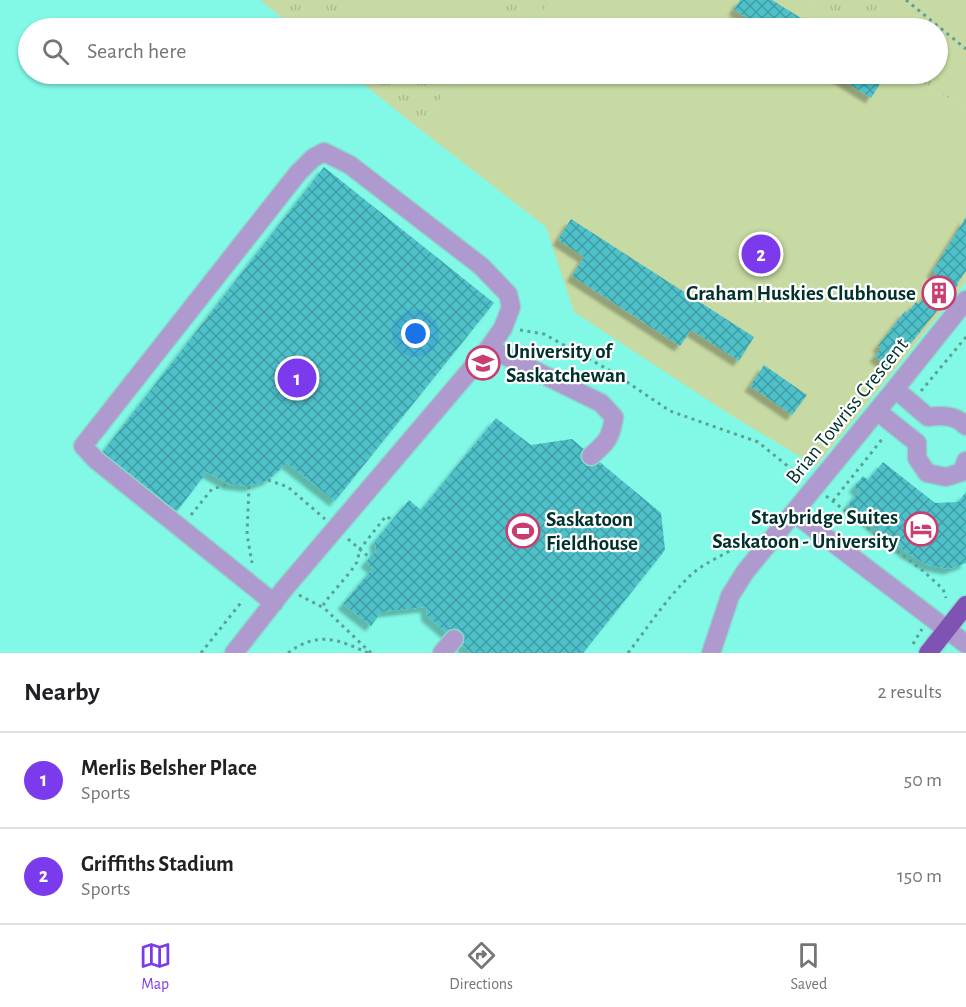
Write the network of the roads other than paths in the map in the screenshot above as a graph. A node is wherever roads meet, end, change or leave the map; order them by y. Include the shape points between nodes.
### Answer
1 (966, 300) edge
2 (489, 348) junction
3 (895, 390) junction
4 (877, 411) junction
5 (928, 417) junction
6 (964, 420) edge
7 (916, 442) junction
8 (591, 456) dead end
9 (966, 460) edge
10 (794, 513) junction
11 (274, 603) junction
12 (966, 605) edge
13 (946, 629) junction
14 (966, 644) edge
15 (234, 653) edge
16 (711, 653) edge
17 (928, 653) edge

1 - 3 street, Brian Towriss Crescent
2 - 8 street via 601,403 614,417 612,430 609,441
2 - 11 street
2 - 11 street via 512,307 508,294 481,266 350,165 324,152 298,173 83,446
3 - 4 street, Brian Towriss Crescent
3 - 5 street
4 - 7 street
4 - 10 street, Brian Towriss Crescent via 807,482
5 - 6 street via 943,415
5 - 7 street
7 - 9 street via 917,458 927,473 954,475 962,472
10 - 13 street, Brian Towriss Crescent
10 - 16 street via 737,583
11 - 15 street
12 - 13 main road
13 - 14 street, Brian Towriss Crescent
13 - 17 main road

